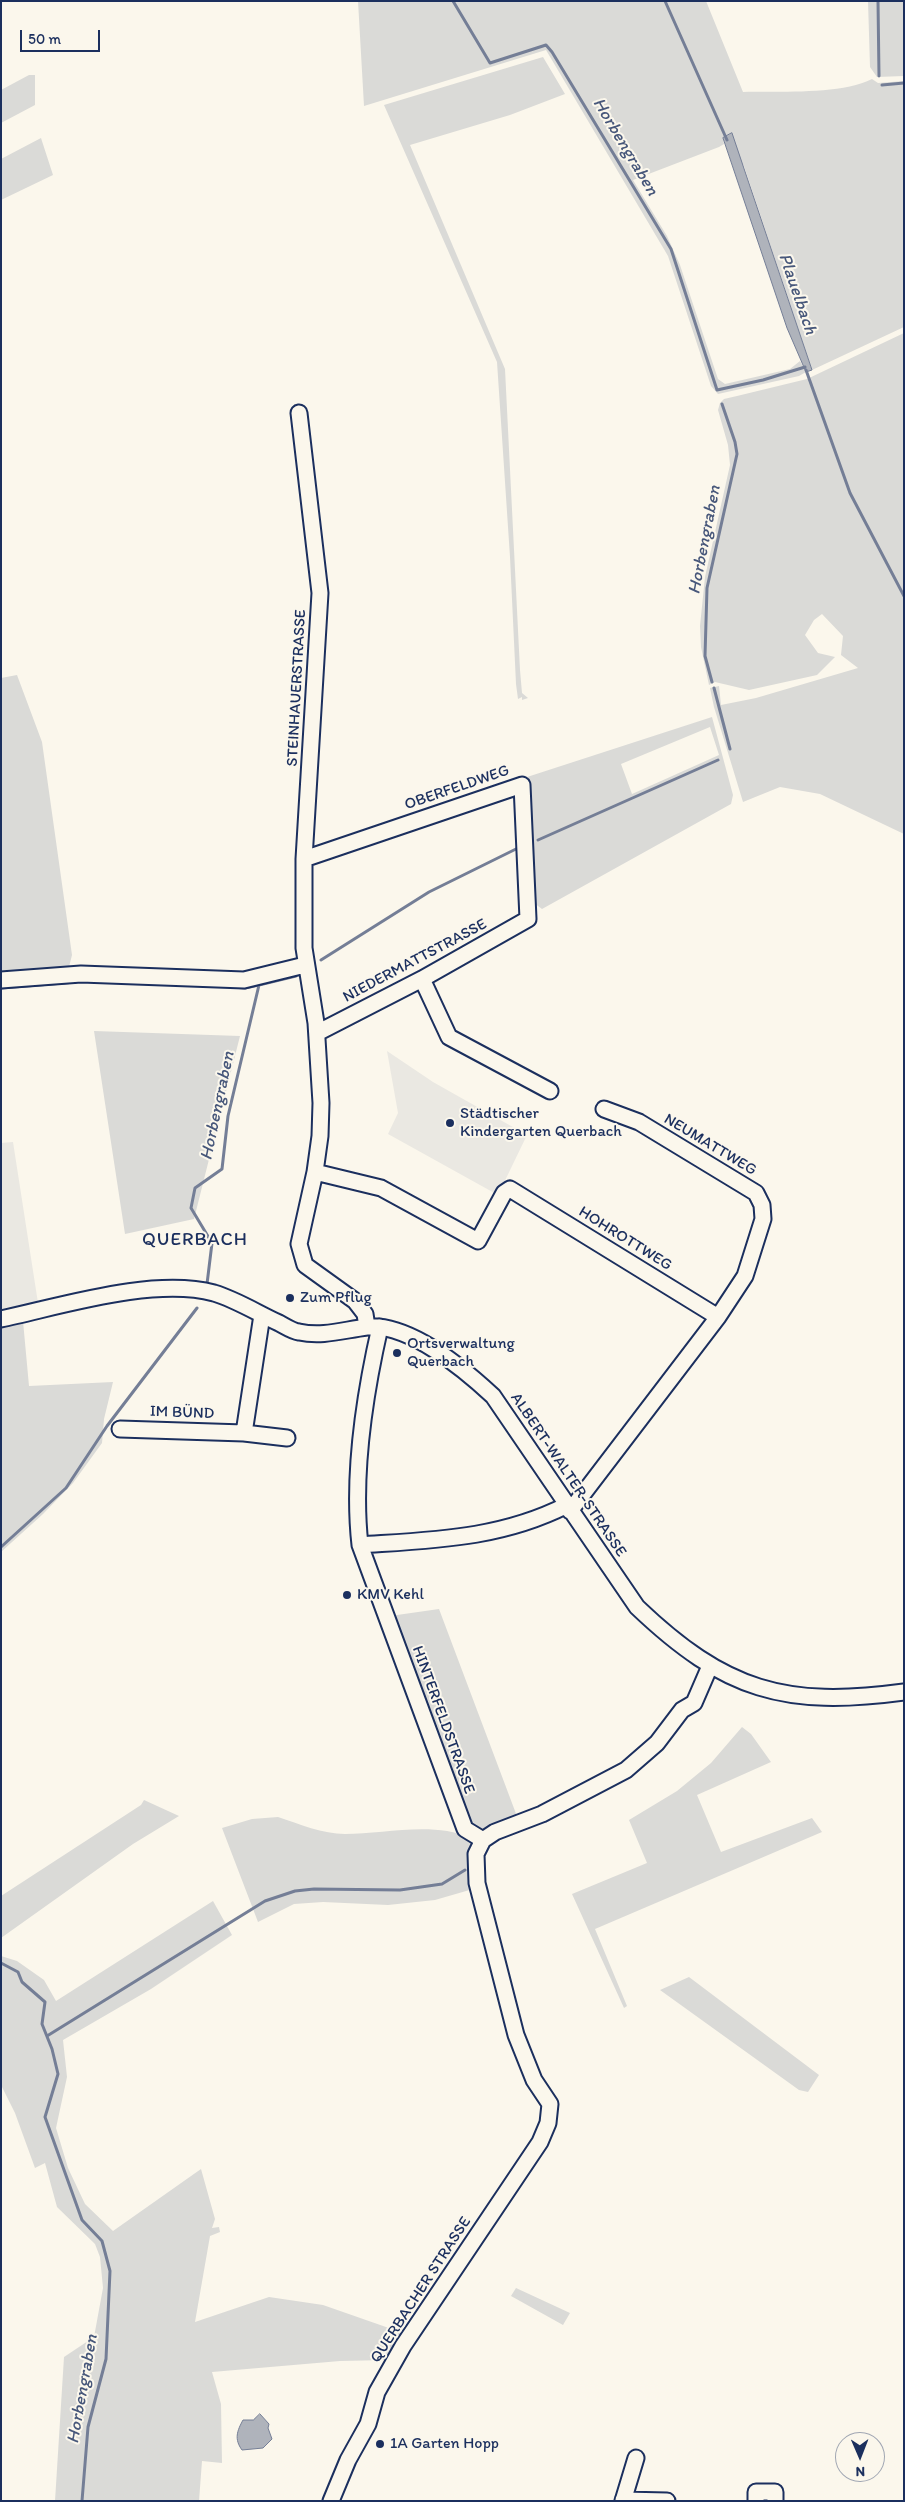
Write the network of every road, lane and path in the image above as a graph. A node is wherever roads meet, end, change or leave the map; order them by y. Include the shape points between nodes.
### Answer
1 (299, 414) dead end
2 (304, 859) junction
3 (528, 919) joint
4 (305, 965) junction
5 (422, 979) junction
6 (1, 980) edge
7 (317, 1033) junction
8 (550, 1090) dead end
9 (604, 1109) dead end
10 (315, 1172) junction
11 (262, 1315) junction
12 (718, 1317) junction
13 (1, 1319) edge
14 (373, 1327) junction
15 (120, 1428) dead end
16 (244, 1433) junction
17 (287, 1438) dead end
18 (569, 1508) junction
19 (360, 1545) junction
20 (710, 1666) junction
21 (904, 1692) edge
22 (483, 1840) junction
23 (636, 2458) dead end
24 (331, 2501) edge
25 (623, 2501) edge
26 (667, 2501) edge
27 (756, 2501) edge
28 (775, 2501) edge

1 - 2 street, STEINHAUERSTRASSE via 320,593
2 - 3 street, OBERFELDWEG via 522,785
2 - 4 street, STEINHAUERSTRASSE
3 - 5 street, NIEDERMATTSTRASSE
4 - 6 street via 244,980 81,974
4 - 7 street, STEINHAUERSTRASSE
5 - 7 street, NIEDERMATTSTRASSE
5 - 8 street via 449,1037
7 - 10 street, STEINHAUERSTRASSE via 321,1103
9 - 12 street, NEUMATTWEG via 639,1122 756,1193 762,1205 763,1219 745,1276
10 - 12 street, HOHROTTWEG via 381,1188 478,1241 504,1193 510,1189
10 - 14 street, STEINHAUERSTRASSE via 299,1244 305,1265 355,1301
11 - 13 street, ALBERT-WALTER-STRASSE via 236,1300 174,1288 131,1292
11 - 14 street, ALBERT-WALTER-STRASSE via 297,1332 321,1335
11 - 16 street
12 - 18 street
14 - 18 street, ALBERT-WALTER-STRASSE via 404,1334 472,1377 501,1406
14 - 19 street, HINTERFELDSTRASSE via 357,1519
15 - 16 street, IM BÜND
16 - 17 street, IM BÜND
18 - 19 street via 509,1529 465,1537
18 - 20 street, ALBERT-WALTER-STRASSE via 638,1607 665,1633
19 - 22 street, HINTERFELDSTRASSE via 465,1829
20 - 21 street, ALBERT-WALTER-STRASSE via 754,1686 787,1695 831,1698
20 - 22 street via 694,1703 682,1710 657,1742 626,1770 542,1814
22 - 24 street, QUERBACHER STRASSE via 476,1854 477,1883 516,2035 534,2080 550,2104 548,2123 540,2142 403,2346 377,2392 368,2424
23 - 25 street
25 - 26 street
27 - 28 street via 756,2492 775,2492

